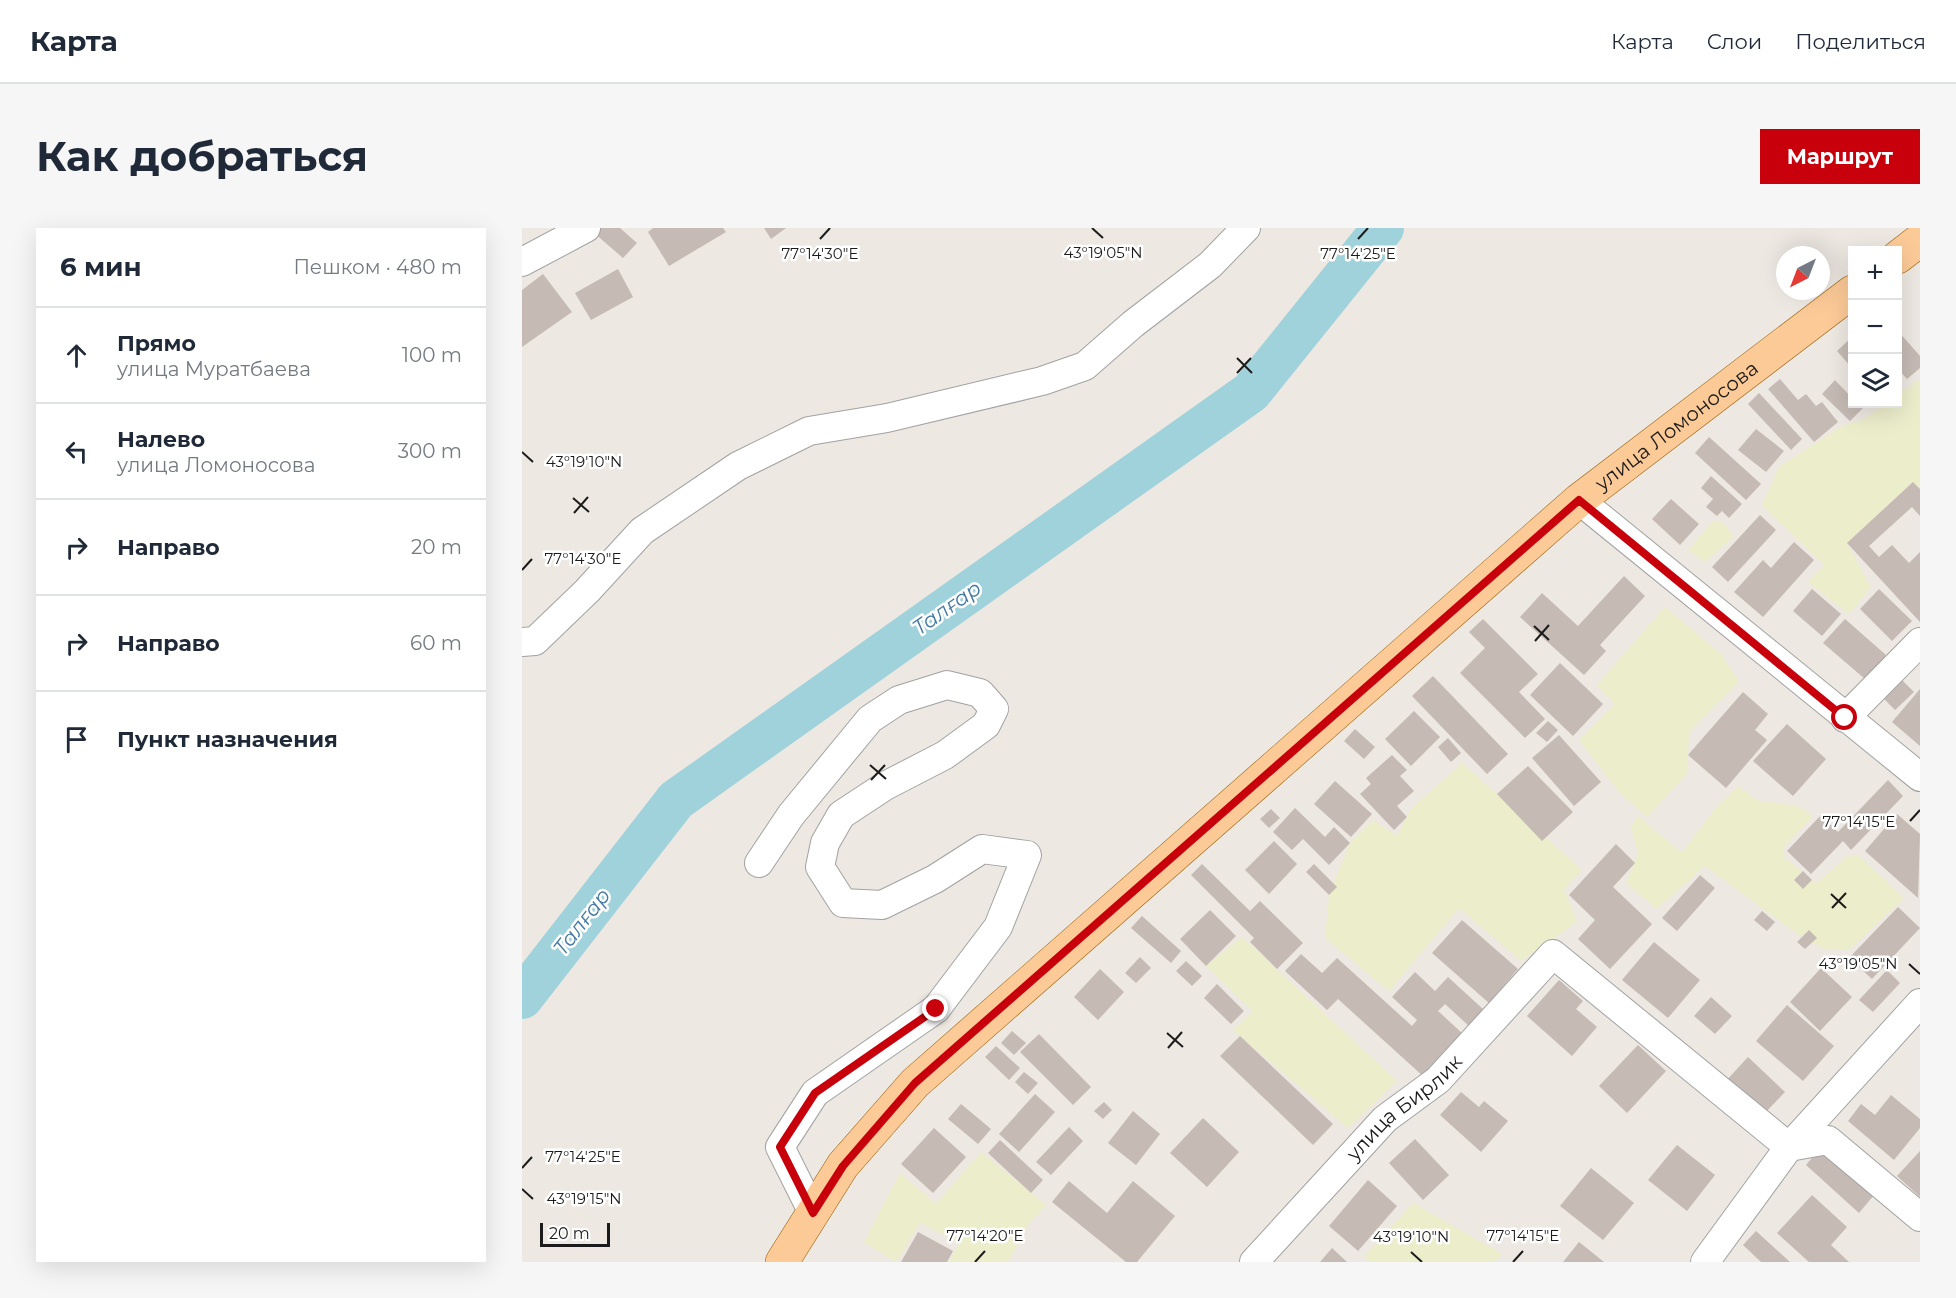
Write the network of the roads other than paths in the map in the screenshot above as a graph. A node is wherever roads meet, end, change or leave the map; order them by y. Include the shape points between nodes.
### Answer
1 (586, 228) edge
2 (1246, 228) edge
3 (1920, 240) edge
4 (1902, 254) edge
5 (522, 262) edge
6 (1848, 295) edge
7 (1579, 500) junction
8 (522, 642) edge
9 (1920, 642) edge
10 (1845, 718) junction
11 (1920, 777) edge
12 (759, 863) dead end
13 (1920, 1002) edge
14 (1789, 1147) junction
15 (813, 1213) junction
16 (1920, 1217) edge
17 (782, 1262) edge
18 (1254, 1262) edge
19 (1705, 1262) edge

1 - 5 street
2 - 8 street via 1210,265 1084,366 1042,381 887,418 809,431 738,466 642,531 535,641
3 - 4 main road
6 - 7 main road, улица Ломоносова
7 - 10 street
7 - 15 main road, улица Ломоносова via 915,1083 843,1166
9 - 10 street
10 - 11 street
12 - 15 street via 791,815 870,719 899,700 947,686 980,693 994,709 986,726 945,755 841,814 825,843 820,867 843,903 882,905 935,879 982,849 1027,855 998,927 936,1009 815,1093 780,1147
13 - 14 street
14 - 16 street via 1828,1140
14 - 18 street, улица Бирлик via 1553,954 1438,1080 1385,1119
14 - 19 street
15 - 17 main road, улица Ломоносова

